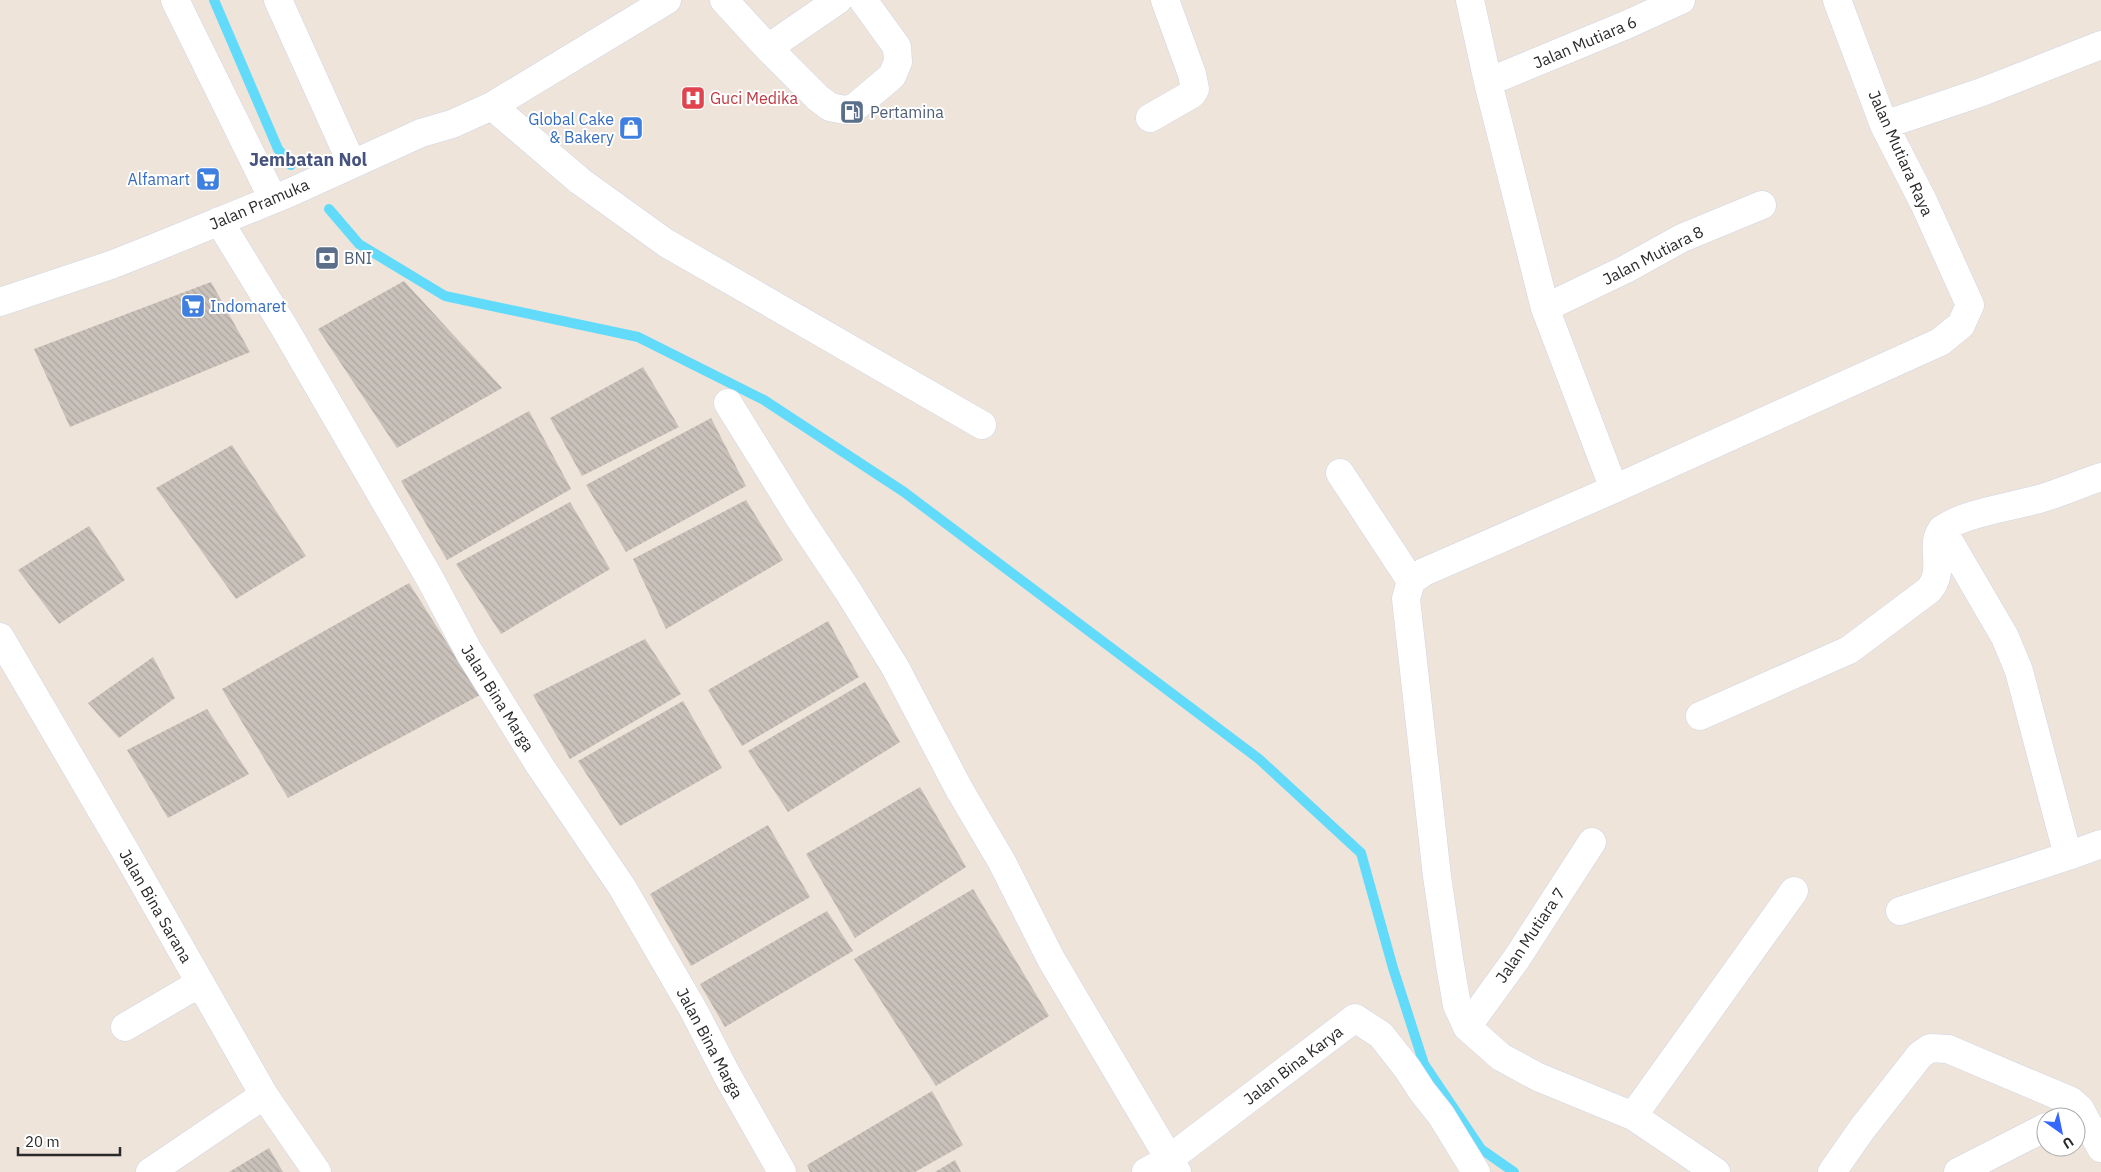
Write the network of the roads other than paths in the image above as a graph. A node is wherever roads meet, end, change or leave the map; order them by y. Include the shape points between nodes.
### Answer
1 (175, 0) edge
2 (278, 0) edge
3 (724, 0) edge
4 (838, 0) edge
5 (863, 0) edge
6 (1164, 0) edge
7 (1470, 0) edge
8 (1681, 0) edge
9 (1837, 0) edge
10 (660, 2) edge
11 (768, 48) junction
12 (2099, 52) edge
13 (1488, 82) junction
14 (492, 106) junction
15 (1150, 118) dead end
16 (1884, 125) junction
17 (342, 169) junction
18 (281, 196) junction
19 (1762, 205) dead end
20 (219, 221) junction
21 (1, 299) edge
22 (1545, 308) junction
23 (728, 403) dead end
24 (982, 425) dead end
25 (1340, 473) dead end
26 (2101, 477) edge
27 (1614, 489) junction
28 (1942, 529) junction
29 (1411, 581) junction
30 (0, 637) edge
31 (1700, 716) dead end
32 (1592, 842) dead end
33 (2101, 844) edge
34 (2068, 856) junction
35 (1794, 891) dead end
36 (1900, 911) dead end
37 (200, 982) junction
38 (125, 1027) dead end
39 (1467, 1027) junction
40 (264, 1095) junction
41 (2071, 1107) edge
42 (1633, 1116) junction
43 (2086, 1130) edge
44 (2036, 1132) edge
45 (2101, 1148) edge
46 (1164, 1168) edge
47 (150, 1172) edge
48 (317, 1172) edge
49 (782, 1172) edge
50 (1476, 1172) edge
51 (1716, 1172) edge
52 (1832, 1172) edge
53 (1958, 1172) edge

1 - 18 street
2 - 17 street
3 - 11 street
4 - 11 street
5 - 11 street via 897,47 898,62 892,76 854,108 830,107
6 - 15 street via 1195,89 1192,94
7 - 13 street
8 - 13 street, Jalan Mutiara 6
9 - 16 street, Jalan Mutiara Raya
10 - 14 street, Jalan Pramuka
12 - 16 street
13 - 22 street
14 - 17 street, Jalan Pramuka via 452,124 421,133
14 - 24 street via 580,181 666,243
16 - 27 street, Jalan Mutiara Raya via 1970,305 1961,325 1940,342
17 - 18 street, Jalan Pramuka
18 - 20 street, Jalan Pramuka
19 - 22 street, Jalan Mutiara 8 via 1682,238
20 - 21 street, Jalan Pramuka via 111,265
20 - 49 street, Jalan Bina Marga via 284,327 469,652 540,766 632,903
22 - 27 street
23 - 46 street via 895,667
25 - 29 street
26 - 28 street via 2041,498 1965,518
27 - 29 street via 1424,572
28 - 31 street via 1937,540 1938,577 1929,590 1849,650
28 - 34 street via 2005,637 2019,671
29 - 39 street via 1406,600 1437,876 1457,1005
30 - 37 street, Jalan Bina Sarana
32 - 39 street, Jalan Mutiara 7 via 1517,958
33 - 34 street
34 - 36 street
35 - 42 street
37 - 38 street
37 - 40 street, Jalan Bina Sarana
39 - 42 street via 1502,1056 1538,1077
40 - 47 street
40 - 48 street, Jalan Bina Sarana
41 - 52 street via 2071,1102 1948,1049 1930,1048 1920,1055
42 - 51 street
43 - 45 street
44 - 53 street
46 - 50 street, Jalan Bina Karya via 1355,1018 1381,1035 1407,1068

